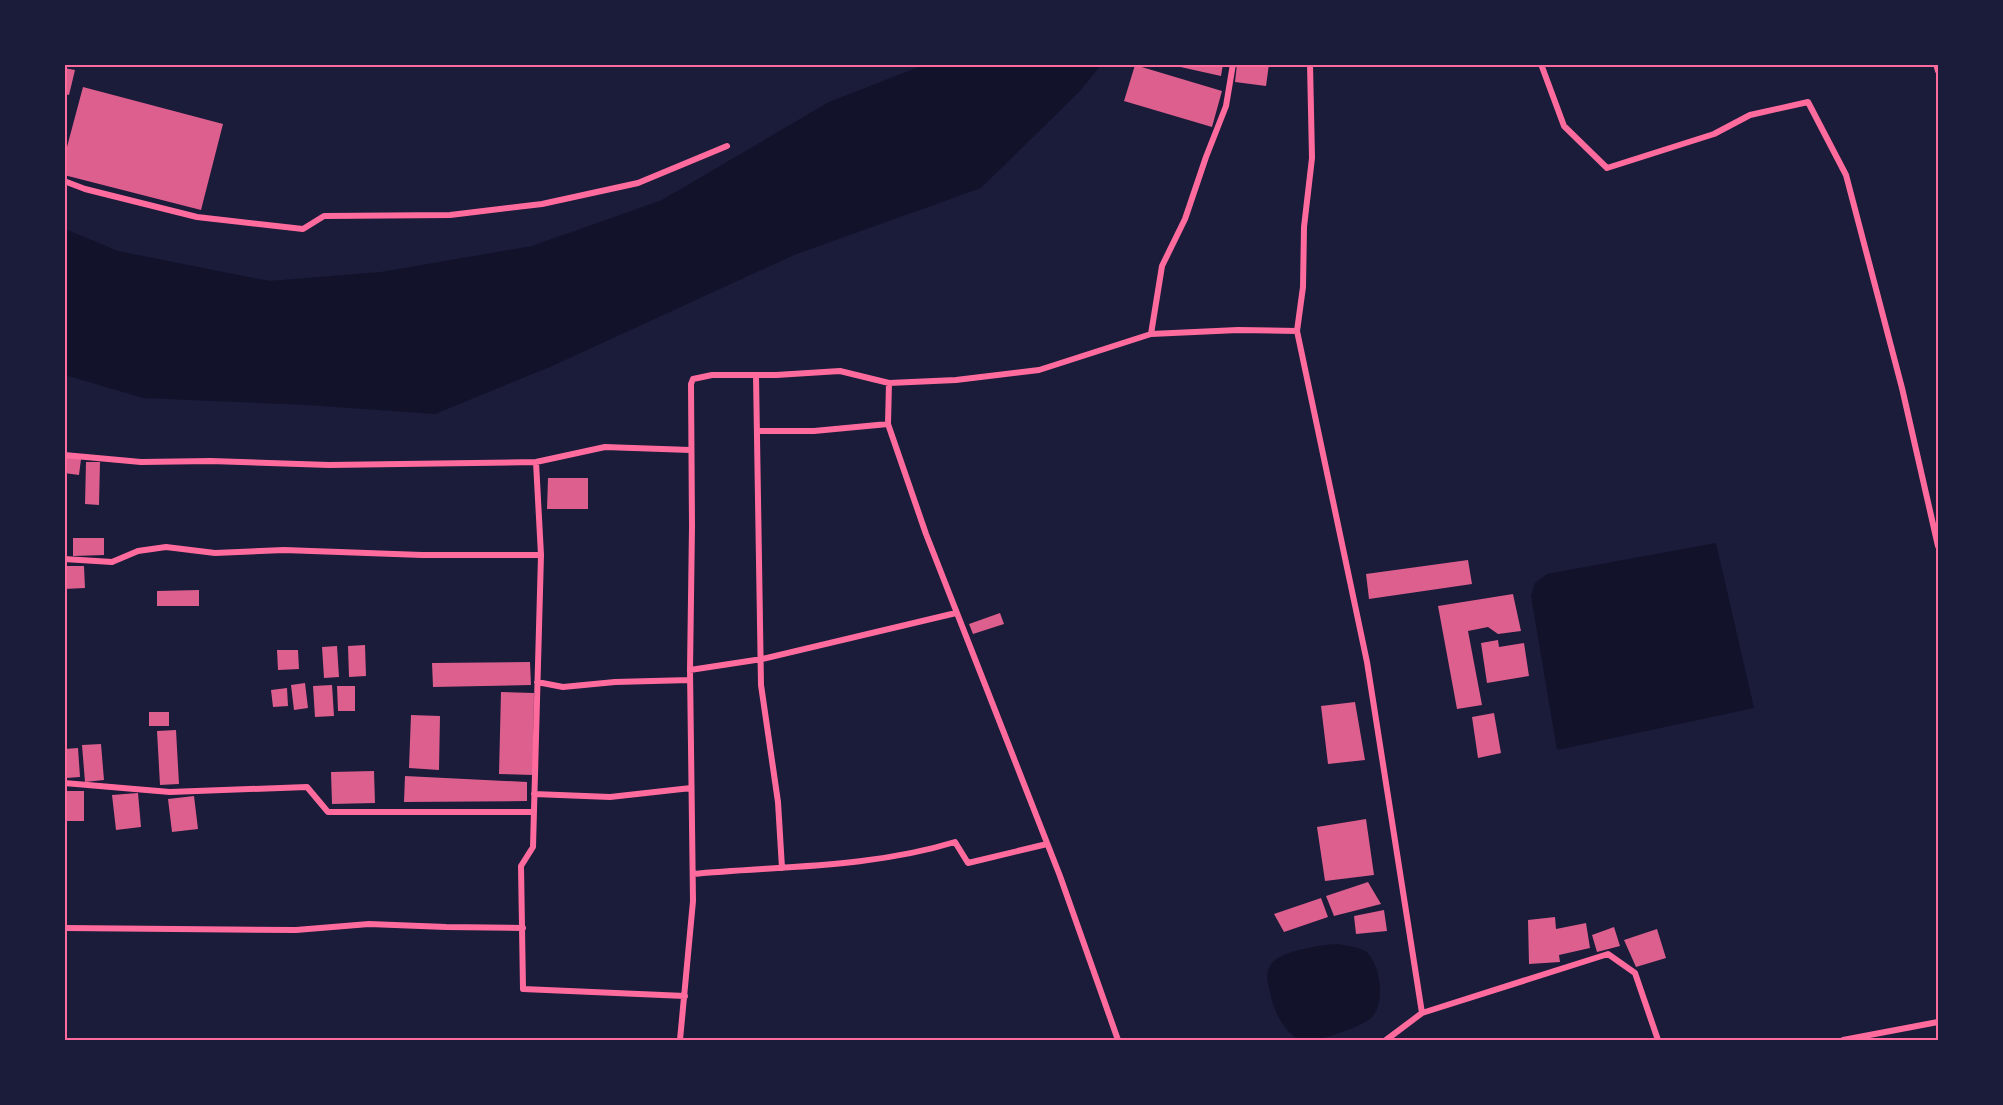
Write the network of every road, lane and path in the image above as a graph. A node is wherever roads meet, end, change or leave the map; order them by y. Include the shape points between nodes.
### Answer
1 (1233, 64) edge
2 (1310, 64) edge
3 (1541, 64) edge
4 (1936, 64) edge
5 (1938, 71) edge
6 (727, 146) dead end
7 (64, 181) edge
8 (1297, 332) junction
9 (1151, 334) junction
10 (756, 375) junction
11 (889, 383) junction
12 (888, 424) junction
13 (757, 431) junction
14 (690, 450) junction
15 (64, 454) edge
16 (536, 462) junction
17 (1938, 546) edge
18 (541, 555) junction
19 (64, 559) edge
20 (956, 613) junction
21 (762, 658) junction
22 (690, 670) junction
23 (690, 680) junction
24 (537, 682) junction
25 (64, 783) edge
26 (691, 788) junction
27 (534, 794) junction
28 (534, 812) junction
29 (1047, 844) junction
30 (782, 868) junction
31 (693, 874) junction
32 (64, 928) edge
33 (523, 928) junction
34 (685, 996) junction
35 (1422, 1013) junction
36 (1938, 1022) edge
37 (680, 1041) edge
38 (1118, 1041) edge
39 (1386, 1041) edge
40 (1658, 1041) edge
41 (1843, 1041) edge

1 - 9 street via 1226,106 1185,219 1162,266
2 - 8 street via 1312,158
3 - 17 street via 1564,126 1607,168 1714,134 1750,115 1808,102 1846,175 1902,388
4 - 5 street
6 - 7 street via 638,183 542,204 450,215 324,216 303,229 197,217
8 - 9 street
8 - 35 street via 1367,662
9 - 11 street via 1039,370
10 - 11 street via 840,371
10 - 13 street
10 - 14 street via 693,379
11 - 12 street
12 - 13 street via 814,431
12 - 20 street
13 - 21 street
14 - 16 street via 605,447
14 - 22 street
15 - 16 street via 141,462
16 - 18 street
18 - 19 street via 284,550 215,553 166,547 138,551 112,562
18 - 24 street
20 - 21 street
20 - 29 street
21 - 22 street
21 - 30 street
22 - 23 street
23 - 24 street via 563,687
23 - 26 street
24 - 27 street
25 - 28 street via 170,792 307,787 328,812
26 - 27 street via 610,797
26 - 31 street
27 - 28 street
28 - 33 street via 533,847 521,866
29 - 30 street via 968,863 955,842 860,861
29 - 38 street
30 - 31 street
31 - 34 street
32 - 33 street via 296,930 369,924
33 - 34 street via 523,989
34 - 37 street
35 - 39 street
35 - 40 street via 1608,954 1635,973
36 - 41 street

